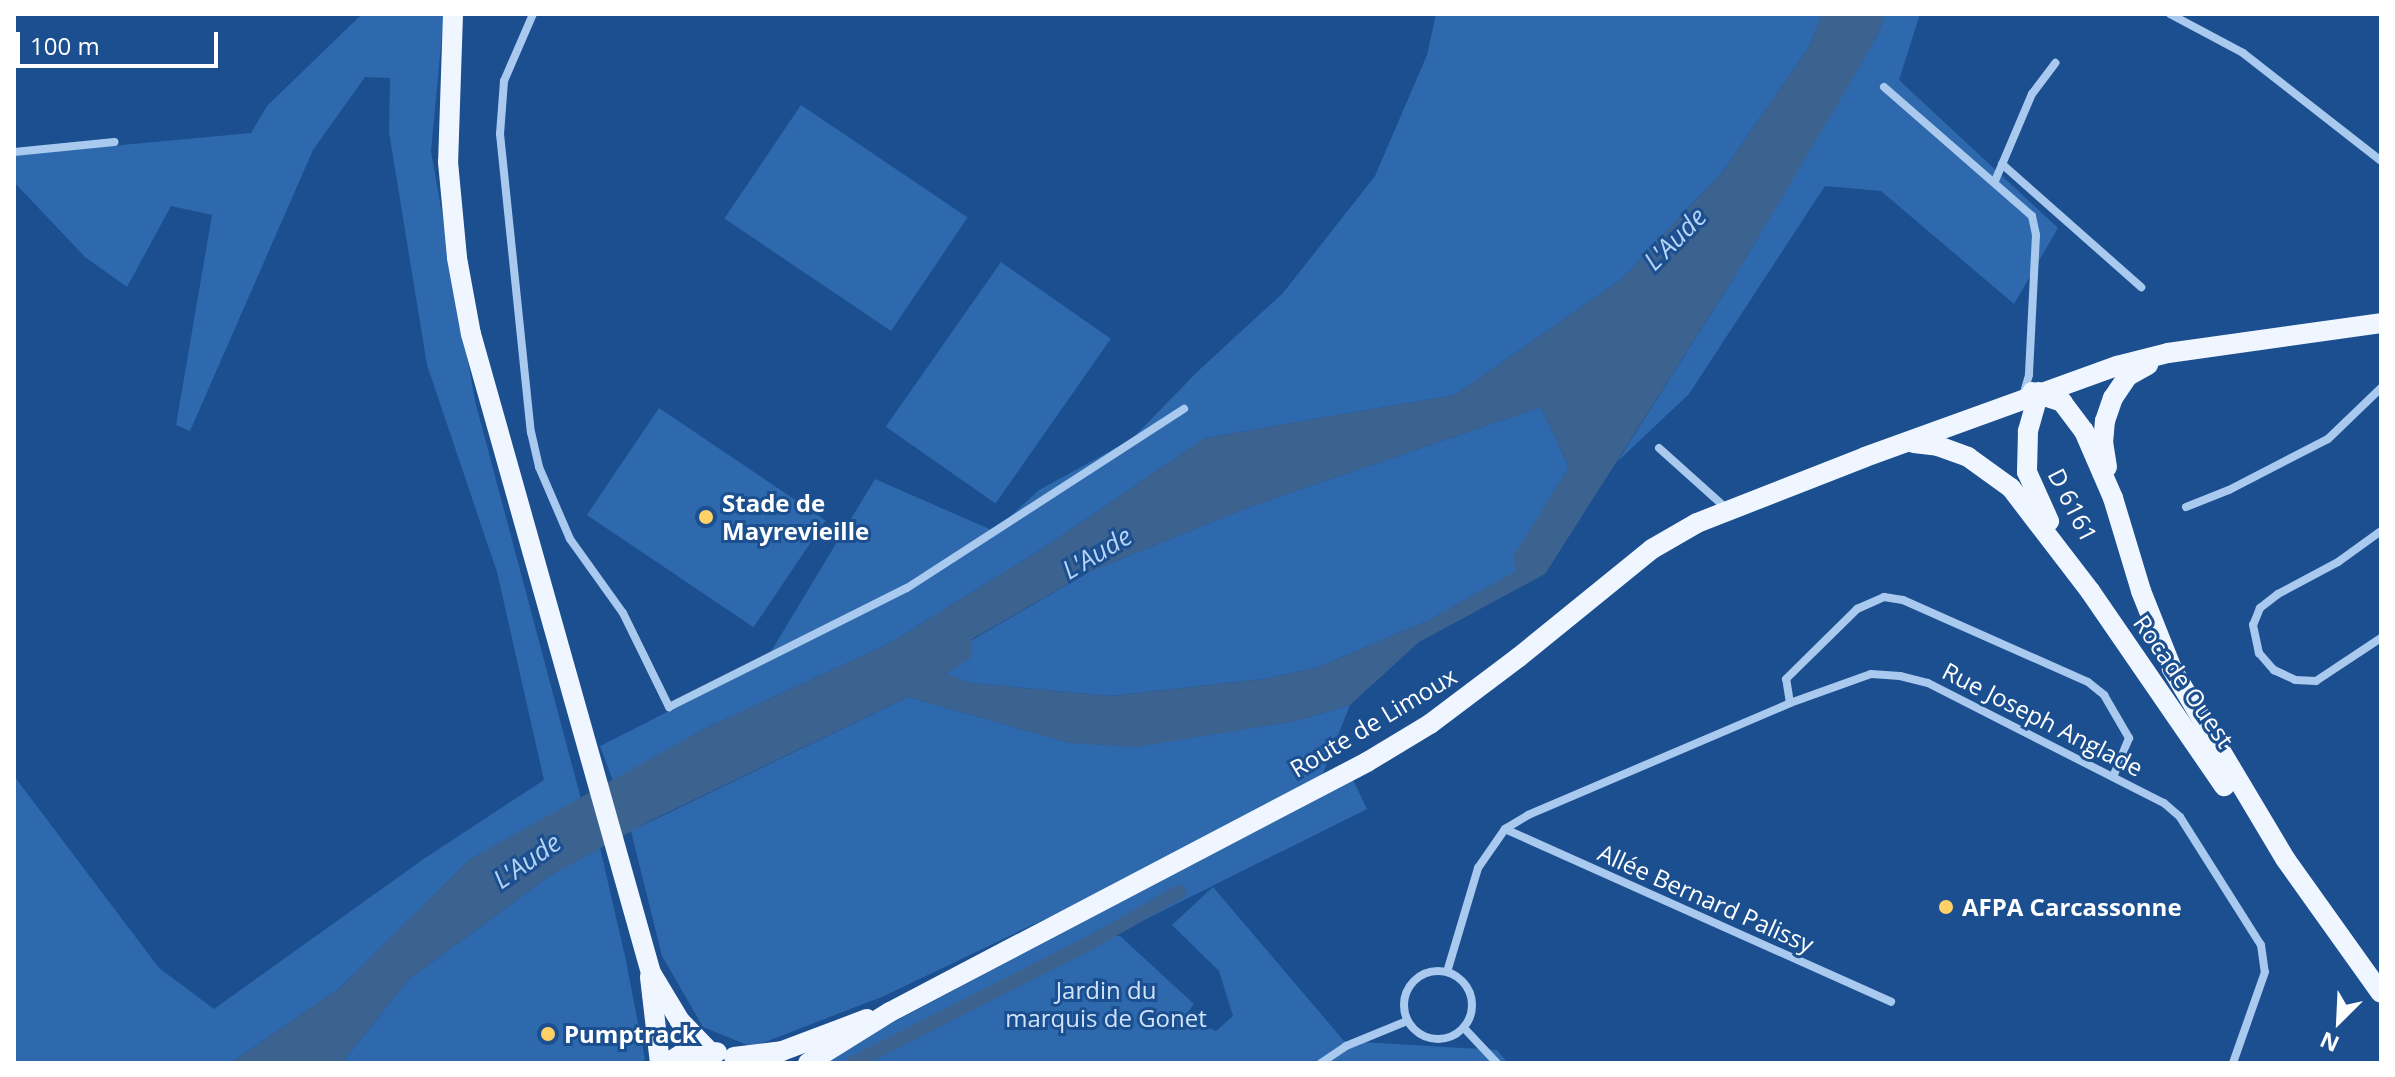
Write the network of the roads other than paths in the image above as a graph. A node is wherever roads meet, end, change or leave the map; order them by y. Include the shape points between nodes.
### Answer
1 (453, 14) edge
2 (533, 14) edge
3 (2170, 14) edge
4 (2055, 63) dead end
5 (1884, 87) dead end
6 (115, 142) dead end
7 (14, 152) edge
8 (2381, 161) edge
9 (2002, 164) junction
10 (1995, 181) junction
11 (2141, 287) dead end
12 (2381, 323) edge
13 (2168, 353) junction
14 (2031, 386) junction
15 (2381, 388) edge
16 (1184, 409) dead end
17 (1909, 443) junction
18 (1659, 448) dead end
19 (1865, 457) junction
20 (2113, 498) junction
21 (2186, 507) dead end
22 (1728, 510) junction
23 (2043, 528) joint
24 (2381, 531) edge
25 (2090, 591) junction
26 (2381, 638) edge
27 (1790, 703) junction
28 (2113, 777) junction
29 (1505, 829) junction
30 (2286, 860) junction
31 (1447, 972) junction
32 (651, 973) junction
33 (2381, 993) edge
34 (1891, 1002) dead end
35 (890, 1012) junction
36 (1407, 1021) junction
37 (1464, 1028) junction
38 (708, 1050) junction
39 (737, 1060) edge
40 (660, 1063) edge
41 (668, 1063) edge
42 (808, 1063) edge
43 (1321, 1063) edge
44 (1497, 1063) edge
45 (2233, 1063) edge

1 - 32 main road via 447,115 450,200 466,311
2 - 16 street via 504,81 500,134 531,432 539,467 570,539 623,613 669,707 907,588
3 - 8 street via 2243,53
4 - 9 street via 2032,94
5 - 10 street
6 - 7 street
9 - 10 street
9 - 11 street
10 - 14 street via 2032,216 2036,235
12 - 13 main road
13 - 14 main road
13 - 20 main road, Rocade Ouest / D 6161 via 2128,376 2113,398 2103,443
14 - 17 main road, D 6161
14 - 19 main road, D 6161 via 1902,435
14 - 20 main road, Rocade Ouest / D 6161 via 2062,402 2084,431
14 - 25 main road, D 6161 / D 6161 via 2027,472
15 - 21 street via 2328,439
17 - 19 main road, D 6161
17 - 23 main road, D 6161 / D 6161 via 1968,457 2011,488
18 - 22 street
19 - 22 main road, Route de Limoux / D 6161
20 - 30 main road, Rocade Ouest / D 6161 via 2172,669
22 - 35 main road, Route de Limoux / D 6161 via 1652,549 1479,688 1367,762
23 - 25 main road, Rocade Ouest / D 6161
24 - 26 street via 2338,562 2278,594 2260,608 2253,625 2259,653 2274,670 2295,680 2316,681
25 - 30 main road, Rocade Ouest via 2230,795
27 - 28 street, Rue Joseph Anglade via 1871,674 1900,676 1928,683
27 - 28 street via 1786,679 1857,609 1884,597 1903,600 2088,682 2104,695 2129,738
27 - 29 street, Rue Joseph Anglade
28 - 45 street, Rue Joseph Anglade via 2180,817 2261,945 2265,972
29 - 31 street, Rue Joseph Anglade via 1478,868
29 - 34 street, Allée Bernard Palissy
30 - 33 main road, Rocade Ouest / D 6161
31 - 36 street via 1431,972 1409,987 1404,999
31 - 37 street via 1466,985 1471,996
32 - 38 main road via 680,1021
32 - 40 main road
35 - 39 main road, D 6161 via 782,1051
35 - 42 main road, D 6161
36 - 37 street via 1433,1039
36 - 43 street via 1346,1046
37 - 44 street
38 - 39 main road
38 - 41 main road via 682,1054

